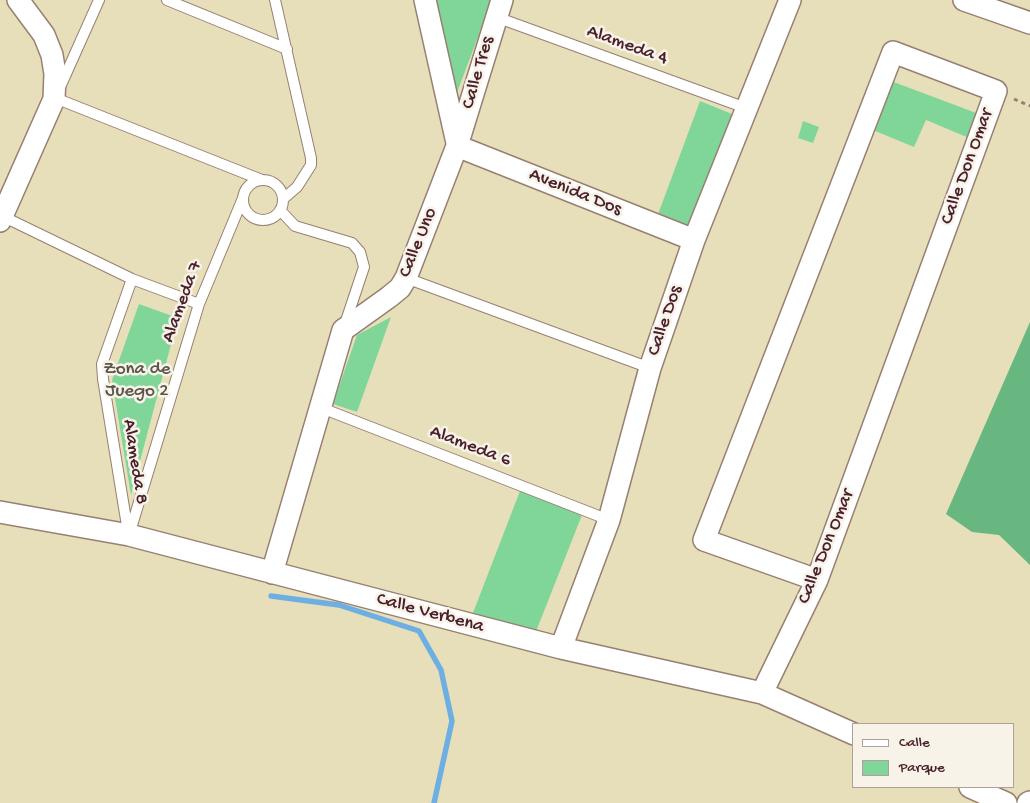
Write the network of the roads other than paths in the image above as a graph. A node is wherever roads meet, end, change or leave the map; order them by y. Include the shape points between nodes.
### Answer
1 (18, 0) edge
2 (98, 0) edge
3 (167, 0) edge
4 (275, 0) edge
5 (425, 0) edge
6 (790, 0) edge
7 (964, 0) edge
8 (499, 8) edge
9 (1030, 23) edge
10 (287, 49) junction
11 (54, 99) junction
12 (746, 108) junction
13 (457, 146) junction
14 (262, 180) junction
15 (243, 198) junction
16 (283, 198) junction
17 (280, 210) junction
18 (1, 218) edge
19 (694, 240) junction
20 (406, 278) junction
21 (132, 279) junction
22 (198, 304) junction
23 (343, 330) junction
24 (650, 368) junction
25 (319, 407) junction
26 (0, 512) edge
27 (610, 520) junction
28 (129, 536) junction
29 (272, 573) junction
30 (817, 580) junction
31 (561, 648) junction
32 (762, 693) junction
33 (852, 733) edge
34 (972, 788) edge
35 (1006, 803) edge

1 - 11 street via 44,34 52,55
2 - 11 lane
3 - 10 lane
4 - 10 lane
5 - 13 street
6 - 12 street, Calle Dos
7 - 9 street
8 - 12 lane, Alameda 4
8 - 13 street, Calle Tres
10 - 16 lane via 311,165 297,187
11 - 14 lane
11 - 18 street
12 - 19 street, Calle Dos
13 - 19 street, Avenida Dos
13 - 20 street, Calle Uno
14 - 15 lane via 247,188
14 - 16 lane via 279,187
15 - 17 lane via 246,211 257,219 270,218
15 - 22 lane, Alameda 7
16 - 17 lane
17 - 23 lane via 294,226 352,243 360,252 364,267
18 - 21 lane
19 - 24 street, Calle Dos
20 - 23 street, Calle Uno via 400,288
20 - 24 lane
21 - 22 lane
21 - 28 lane, Alameda 8 via 102,364
22 - 28 lane, Alameda 7
23 - 25 street
24 - 27 street, Calle Dos
25 - 27 lane, Alameda 6
25 - 29 street
26 - 28 street, Calle Verbena
27 - 31 street, Calle Dos
28 - 29 street, Calle Verbena
29 - 31 street, Calle Verbena
30 - 30 street, Calle Don Omar via 996,91 893,52 704,540
30 - 32 street, Calle Don Omar
31 - 32 street, Calle Verbena
32 - 33 street, Calle Verbena
34 - 35 street

